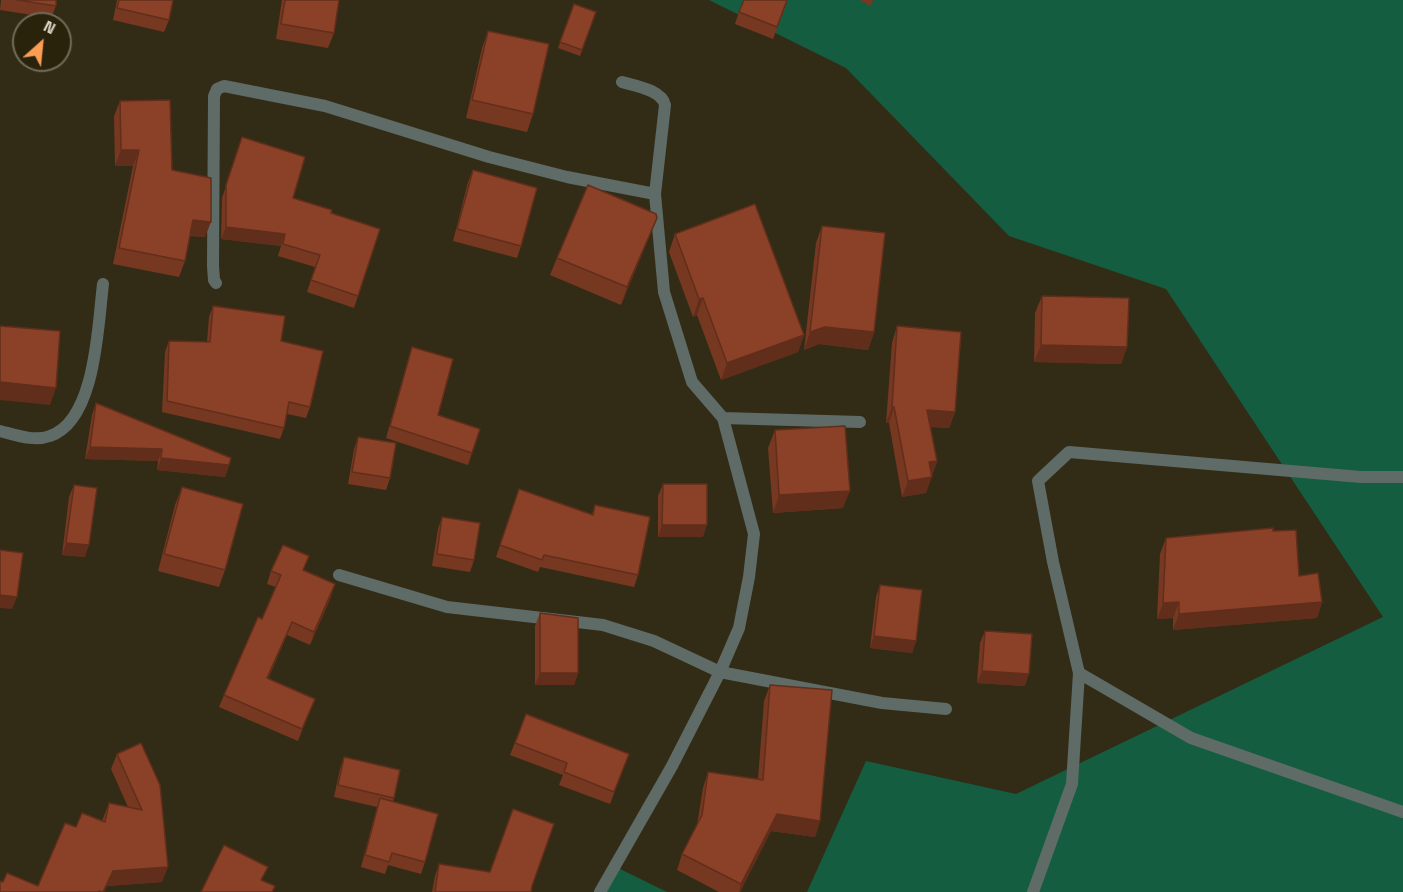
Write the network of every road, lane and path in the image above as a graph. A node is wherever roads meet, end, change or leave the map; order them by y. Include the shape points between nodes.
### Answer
1 (622, 82) dead end
2 (655, 194) junction
3 (216, 283) dead end
4 (103, 284) dead end
5 (723, 418) junction
6 (860, 422) dead end
7 (0, 431) edge
8 (1403, 477) edge
9 (339, 575) dead end
10 (720, 672) junction
11 (1079, 673) junction
12 (946, 709) dead end
13 (1403, 812) edge
14 (600, 892) edge
15 (1033, 892) edge

1 - 2 street via 664,100
2 - 3 street via 489,157 325,106 224,86 214,96
2 - 5 street via 664,292 692,382
4 - 7 street via 92,375 76,416 51,436 32,439
5 - 6 street
5 - 10 street via 754,534 739,628
8 - 11 street via 1361,477 1069,452 1038,481
9 - 10 street via 447,607 603,625 654,641
10 - 12 street via 882,703
10 - 14 street
11 - 13 street via 1191,738
11 - 15 street via 1072,784

